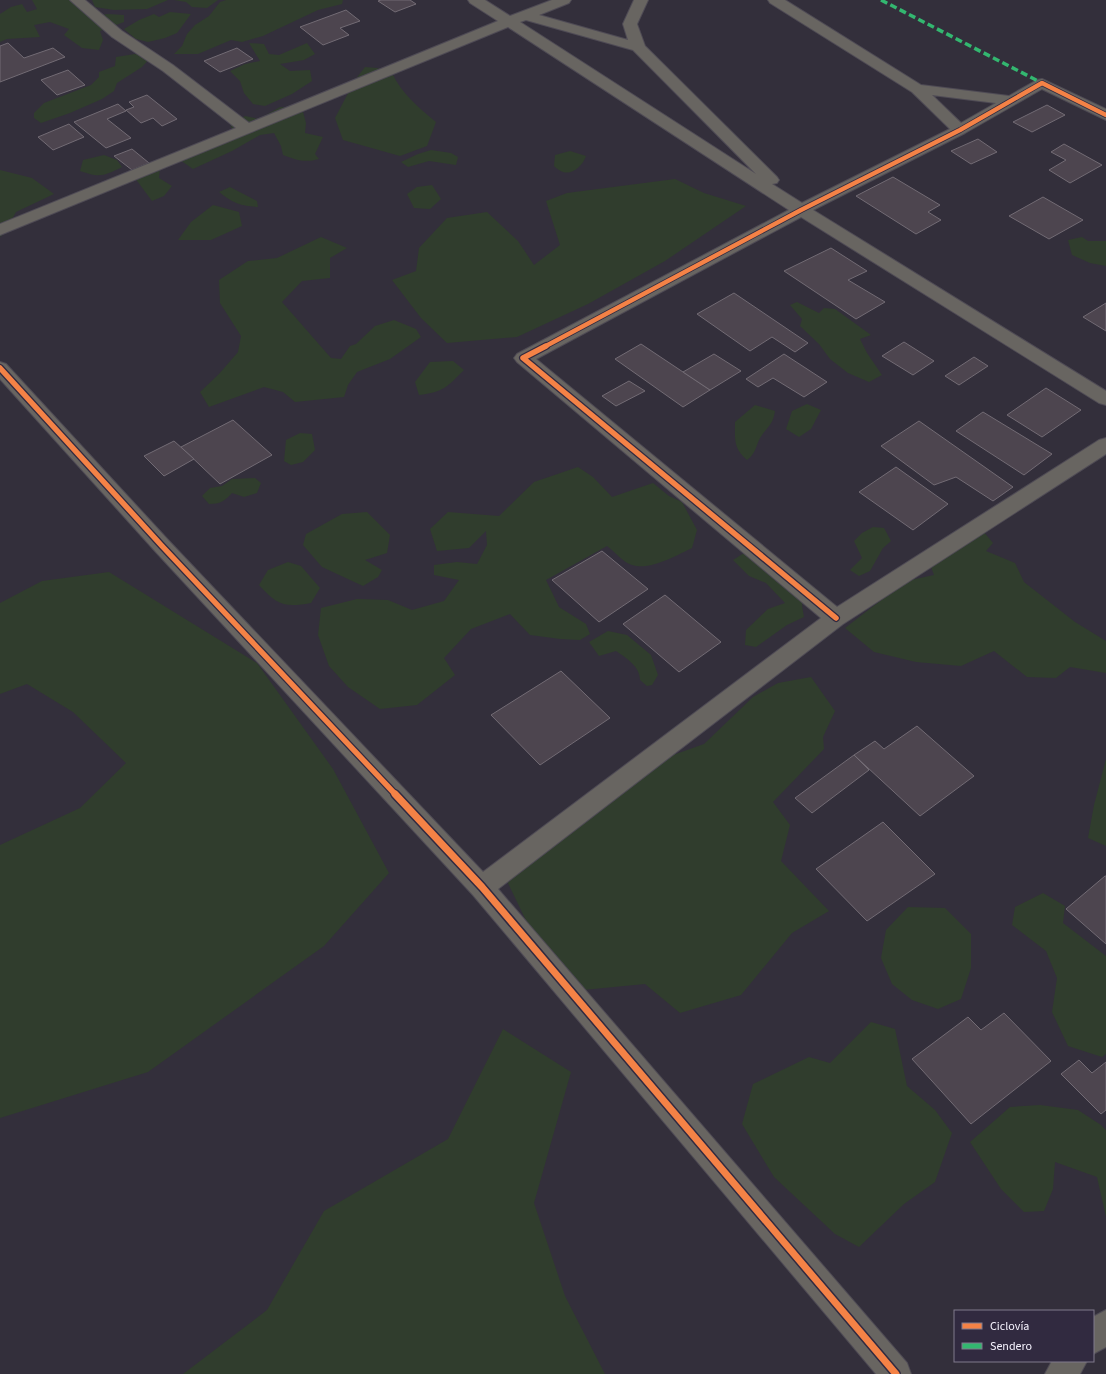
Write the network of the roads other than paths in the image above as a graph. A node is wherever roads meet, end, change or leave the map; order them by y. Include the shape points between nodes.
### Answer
1 (77, 0) edge
2 (475, 0) edge
3 (564, 0) edge
4 (641, 0) edge
5 (775, 0) edge
6 (525, 15) junction
7 (508, 22) junction
8 (638, 48) junction
9 (917, 90) junction
10 (1013, 100) junction
11 (1106, 115) edge
12 (247, 129) junction
13 (960, 130) junction
14 (801, 210) junction
15 (0, 230) edge
16 (0, 368) edge
17 (1106, 398) edge
18 (1105, 447) edge
19 (836, 618) junction
20 (482, 887) junction
21 (1106, 1325) edge
22 (1094, 1338) edge
23 (1071, 1362) edge
24 (896, 1374) edge
25 (1060, 1374) edge

1 - 12 street via 117,34 168,68
2 - 7 street
3 - 6 street
4 - 8 street via 630,24
5 - 9 street
6 - 7 street
6 - 8 street
7 - 12 street
7 - 14 street
8 - 14 street
9 - 10 street
9 - 13 street
10 - 11 street via 1042,82
10 - 13 street
12 - 15 street
13 - 14 street
14 - 17 street
14 - 19 street via 523,358
16 - 20 street via 162,546
18 - 19 street
19 - 20 street
20 - 24 street
21 - 22 street
23 - 25 street

